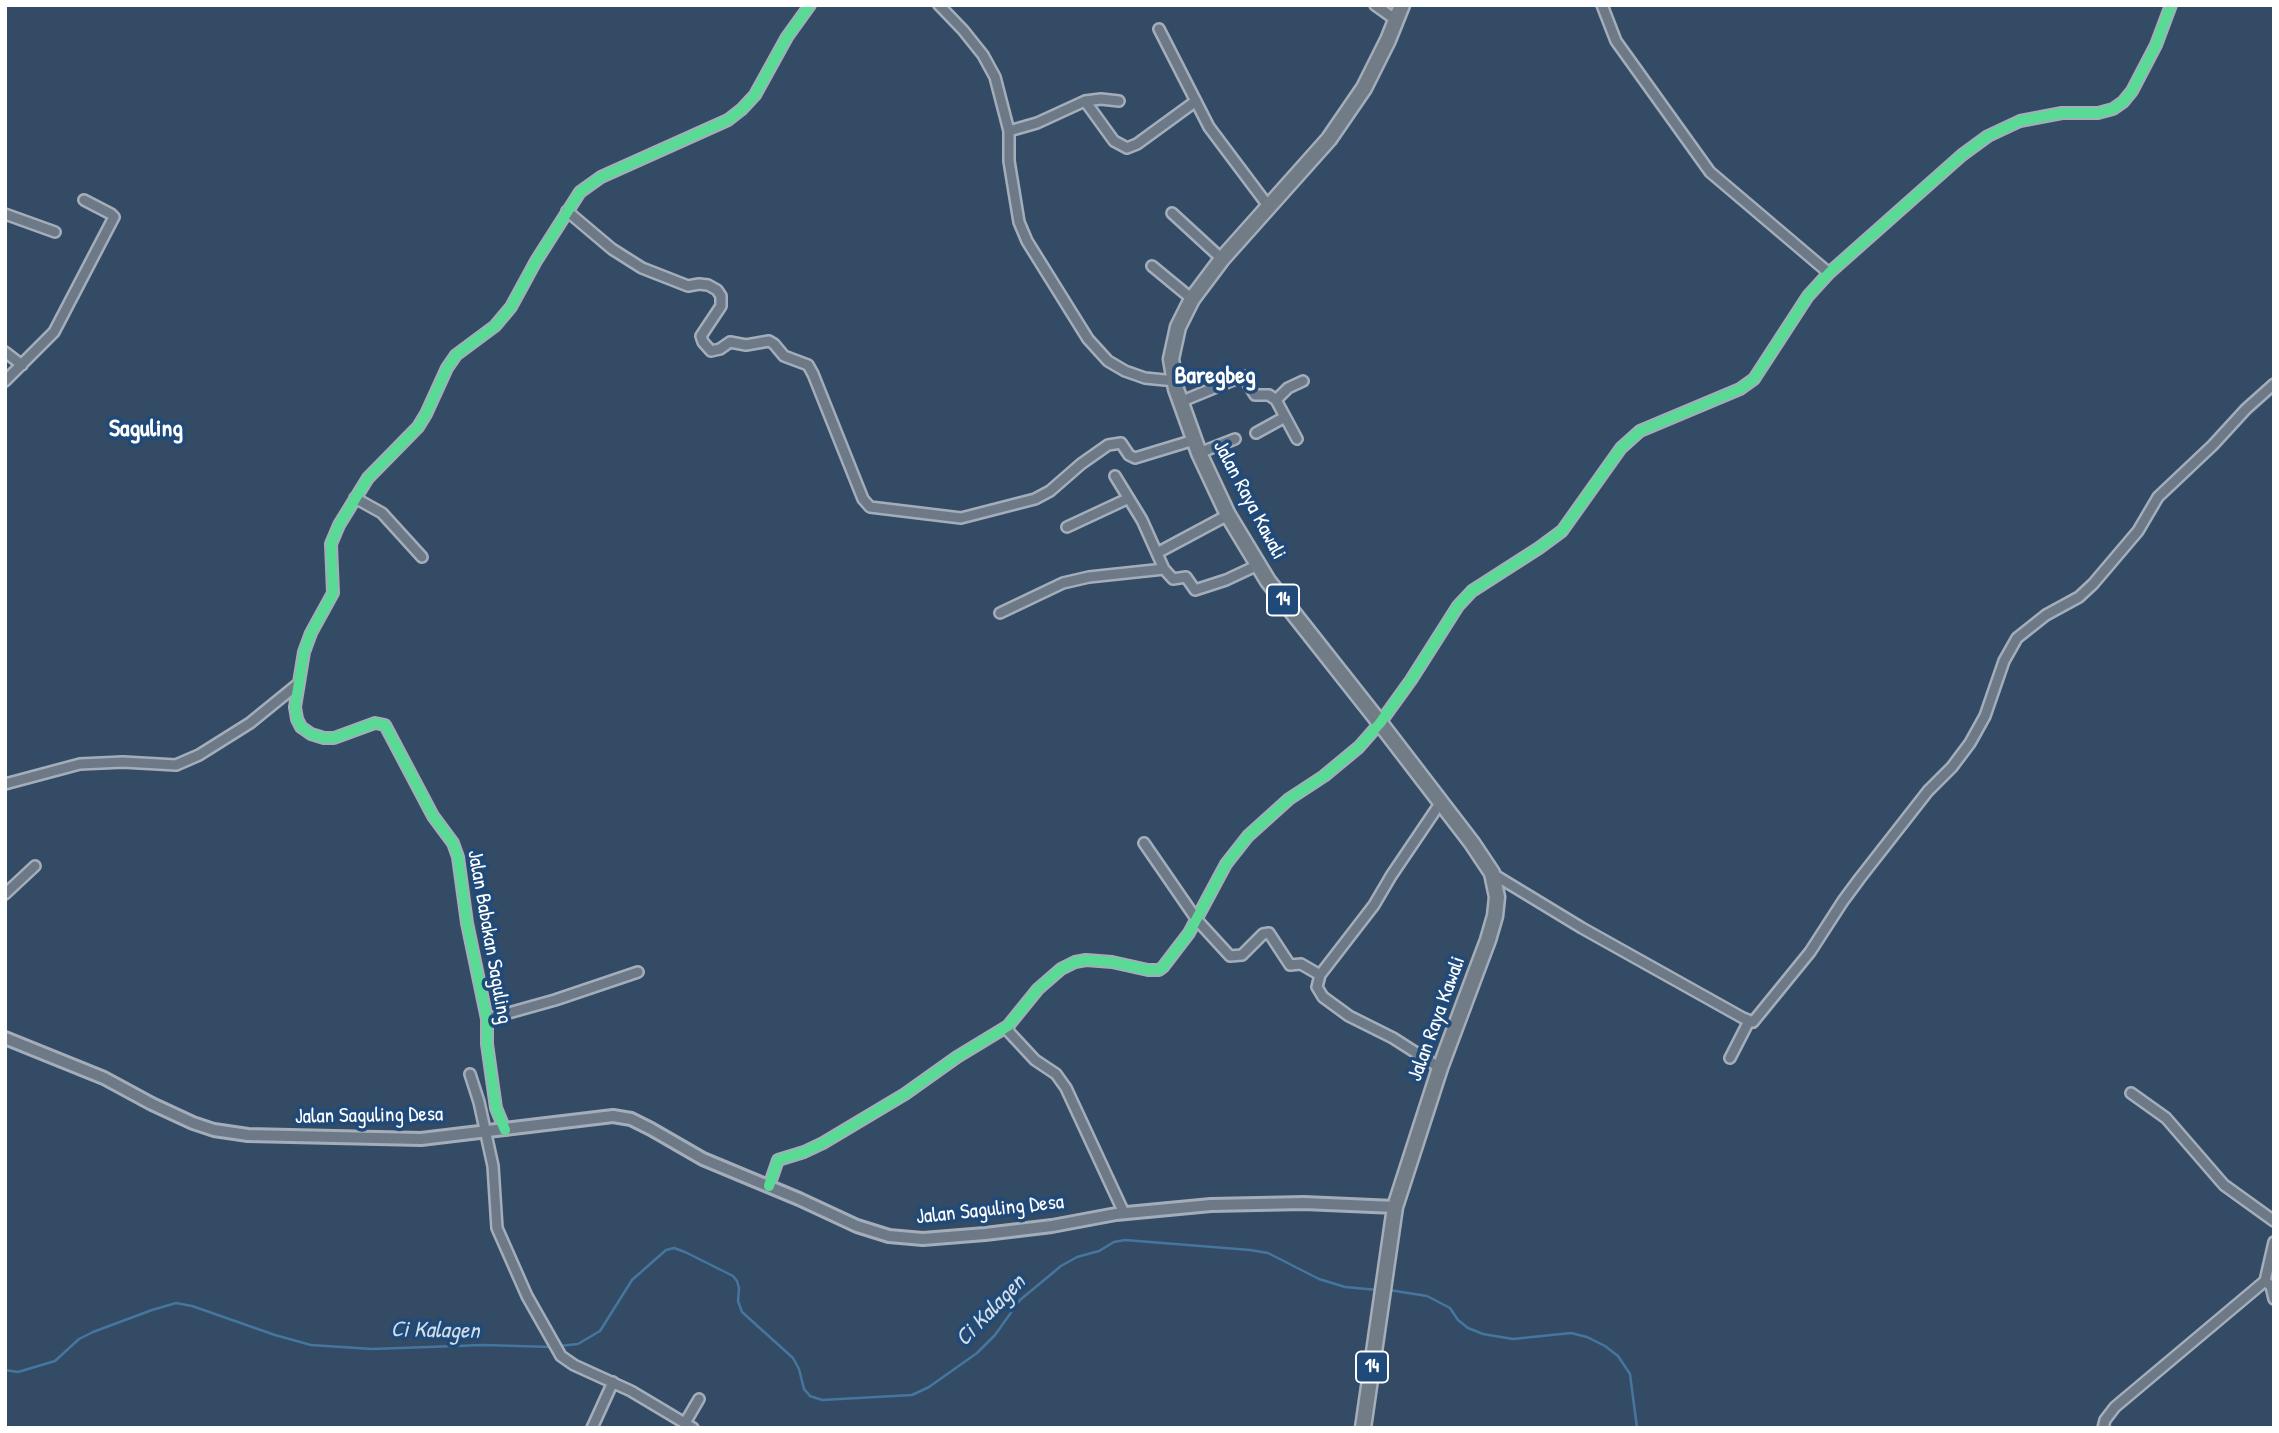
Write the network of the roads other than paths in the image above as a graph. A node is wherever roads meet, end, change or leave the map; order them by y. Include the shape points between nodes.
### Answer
1 (810, 5) edge
2 (939, 5) edge
3 (1375, 5) edge
4 (1402, 5) edge
5 (1602, 5) edge
6 (2171, 5) edge
7 (1396, 20) junction
8 (1159, 29) dead end
9 (1085, 101) junction
10 (1119, 101) dead end
11 (1195, 102) junction
12 (1009, 131) junction
13 (84, 200) dead end
14 (1269, 207) junction
15 (567, 211) junction
16 (1172, 213) dead end
17 (5, 214) edge
18 (55, 232) dead end
19 (1222, 259) junction
20 (1152, 266) dead end
21 (1829, 273) junction
22 (1192, 299) junction
23 (5, 352) edge
24 (22, 365) junction
25 (5, 381) edge
26 (1175, 381) junction
27 (1303, 381) dead end
28 (2274, 384) edge
29 (1276, 400) junction
30 (1180, 402) junction
31 (1285, 417) junction
32 (1256, 433) dead end
33 (1235, 439) dead end
34 (1297, 439) dead end
35 (1196, 446) junction
36 (1115, 476) dead end
37 (355, 498) junction
38 (1127, 499) junction
39 (1228, 515) junction
40 (1067, 527) dead end
41 (1157, 553) junction
42 (422, 557) dead end
43 (1258, 565) junction
44 (1164, 569) junction
45 (1000, 613) dead end
46 (298, 684) junction
47 (1380, 723) junction
48 (5, 784) edge
49 (1441, 803) junction
50 (1144, 843) dead end
51 (35, 866) dead end
52 (1492, 873) junction
53 (5, 894) edge
54 (1197, 920) junction
55 (638, 972) dead end
56 (1320, 975) junction
57 (487, 1019) junction
58 (1749, 1021) junction
59 (1008, 1026) junction
60 (5, 1038) edge
61 (1730, 1058) dead end
62 (1440, 1068) junction
63 (470, 1074) dead end
64 (2132, 1093) dead end
65 (505, 1130) junction
66 (486, 1131) junction
67 (769, 1186) junction
68 (1395, 1208) junction
69 (1124, 1213) junction
70 (2274, 1222) edge
71 (2274, 1242) edge
72 (2265, 1281) junction
73 (2274, 1300) edge
74 (612, 1382) junction
75 (699, 1399) dead end
76 (689, 1426) edge
77 (592, 1428) edge
78 (1363, 1428) edge
79 (2103, 1428) edge

1 - 15 street via 742,109 728,120 601,177 580,192
2 - 12 street via 983,55 995,76
3 - 7 street
4 - 7 highway, Jalan Raya Kawali / 14
5 - 21 street via 1616,41 1710,172
6 - 21 street via 2156,45 2123,102 2098,113 2062,113 2020,121 1988,136
7 - 14 highway, Jalan Raya Kawali / 14 via 1364,88 1329,139
8 - 11 street
9 - 10 street
9 - 11 street via 1114,141 1127,148
9 - 12 street
11 - 14 street via 1218,142
12 - 26 street via 1019,222 1088,339 1125,372
13 - 24 street via 113,218 60,323
14 - 19 highway, Jalan Raya Kawali / 14
15 - 35 street via 642,268 688,286 708,285 717,290 721,306 701,336 712,351 730,342 769,341 784,356 808,365 870,507 961,518 1035,499 1108,445 1121,443 1133,458
15 - 37 street via 510,307 495,326 456,355 418,427 368,478
16 - 19 street
17 - 18 street
19 - 22 highway, Jalan Raya Kawali / 14
20 - 22 street
21 - 47 street via 1808,296 1754,379 1640,431 1621,447 1562,531 1465,598
22 - 26 highway, Jalan Raya Kawali / 14 via 1173,348
23 - 24 street
24 - 25 street
26 - 30 highway, Jalan Raya Kawali / 14
27 - 29 street
28 - 58 street via 2158,497 2138,531 2093,584 2017,638 1970,743 1860,878 1810,952 1759,1016
29 - 30 street via 1255,395 1247,379 1240,376
29 - 31 street
30 - 35 highway, Jalan Raya Kawali / 14
31 - 32 street
31 - 34 street
33 - 35 street
35 - 39 highway, Jalan Raya Kawali / 14
36 - 38 street
37 - 42 street via 382,513
37 - 46 street via 331,544 333,593 311,633
38 - 40 street
38 - 41 street
39 - 41 street
39 - 43 highway, Jalan Raya Kawali / 14
41 - 44 street
43 - 44 street via 1195,590 1187,577 1175,580
43 - 47 highway, Jalan Raya Kawali / 14
44 - 45 street via 1063,583
46 - 48 street via 250,723 176,765 80,764
46 - 57 street, Jalan Babakan Saguling via 297,719 311,734 334,738 375,723 386,725 433,816 453,843
47 - 49 highway, Jalan Raya Kawali / 14
47 - 54 street via 1359,747 1248,836 1226,864
49 - 52 highway, Jalan Raya Kawali / 14
49 - 56 street via 1374,905
50 - 54 street
51 - 53 street
52 - 58 street
52 - 62 highway, Jalan Raya Kawali / 14 via 1495,916
54 - 56 street via 1230,956 1242,955 1269,933 1290,965 1301,964
54 - 59 street via 1159,970 1096,960 1074,962 1038,989
55 - 57 street
56 - 62 street via 1317,987 1331,1003
57 - 65 street, Jalan Babakan Saguling via 491,1082
58 - 61 street
59 - 67 street via 823,1143 779,1159
59 - 69 street via 1035,1060 1066,1088
60 - 66 street, Jalan Saguling Desa via 214,1130 248,1135 421,1139
62 - 68 highway, Jalan Raya Kawali / 14
63 - 66 street
64 - 70 street via 2166,1118 2224,1185
65 - 66 street, Jalan Saguling Desa
65 - 67 street, Jalan Saguling Desa via 613,1116 631,1119 703,1159
66 - 74 street via 497,1228 527,1296 559,1352 574,1365
67 - 69 street, Jalan Saguling Desa via 858,1226 890,1236 923,1239 1052,1226
68 - 69 street, Jalan Saguling Desa via 1304,1202
68 - 78 highway, 14
71 - 72 street
72 - 73 street
72 - 79 street via 2115,1407
74 - 76 street
74 - 77 street
75 - 76 street

